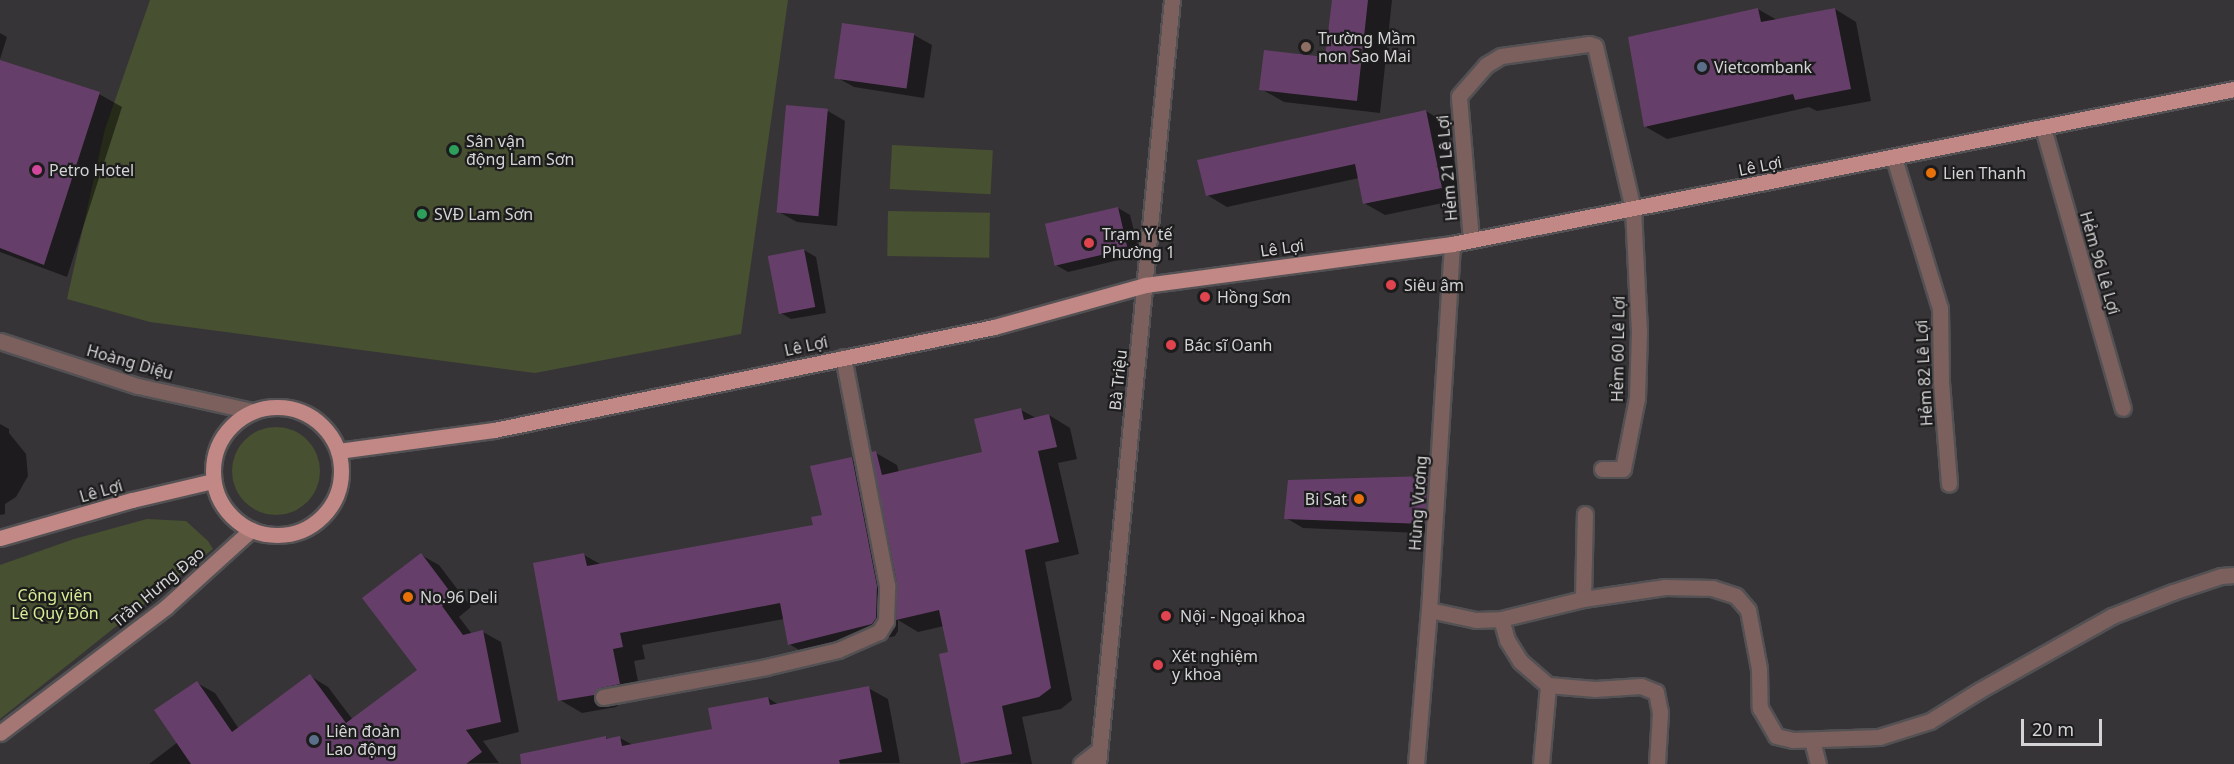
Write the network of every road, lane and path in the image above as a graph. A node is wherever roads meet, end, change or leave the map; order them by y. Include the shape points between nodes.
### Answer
1 (1172, 0) edge
2 (2234, 89) edge
3 (2043, 128) junction
4 (1894, 158) junction
5 (1633, 209) junction
6 (1471, 240) junction
7 (1452, 244) junction
8 (1145, 285) junction
9 (0, 340) edge
10 (843, 357) junction
11 (2123, 408) dead end
12 (252, 411) junction
13 (338, 451) junction
14 (1602, 469) dead end
15 (213, 481) junction
16 (1949, 484) dead end
17 (1586, 514) dead end
18 (251, 530) junction
19 (0, 538) edge
20 (2234, 575) edge
21 (1583, 599) junction
22 (1430, 610) junction
23 (1501, 619) junction
24 (1548, 685) junction
25 (603, 697) dead end
26 (0, 733) edge
27 (1812, 740) junction
28 (1099, 757) edge
29 (1081, 764) edge
30 (1416, 764) edge
31 (1541, 764) edge
32 (1657, 764) edge
33 (1818, 764) edge

1 - 8 street, Bà Triệu
2 - 3 main road, Lê Lợi
3 - 4 main road, Lê Lợi
3 - 11 street, Hẻm 96 Lê Lợi
4 - 5 main road, Lê Lợi
4 - 16 street, Hẻm 82 Lê Lợi via 1940,308
5 - 6 main road, Lê Lợi
5 - 6 street, Hẻm 21 Lê Lợi via 1595,46 1501,56 1486,65 1460,96
5 - 14 street, Hẻm 60 Lê Lợi via 1639,331 1637,398 1623,469
6 - 7 main road, Lê Lợi
7 - 8 main road, Lê Lợi
7 - 22 street, Hùng Vương
8 - 10 main road, Lê Lợi via 994,327
8 - 28 street, Bà Triệu
9 - 12 street, Hoàng Diệu via 138,386
10 - 13 main road, Lê Lợi via 494,430
10 - 25 street via 887,585 889,606 879,632 818,655
12 - 13 main road via 294,409 313,418 328,432
12 - 15 main road via 220,439 213,460
13 - 18 main road via 338,493 328,511 312,526 293,534 272,536
15 - 18 main road via 220,502 233,519
15 - 19 main road, Lê Lợi
17 - 21 street
18 - 26 main road, Trần Hưng Đạo via 166,607
20 - 27 street via 2173,592 2112,616 1930,721 1879,737
21 - 23 street
21 - 27 street via 1665,587 1712,588 1736,596 1748,610 1753,628 1760,708 1766,722 1776,736
22 - 23 street via 1476,620
22 - 30 street, Hùng Vương
23 - 24 street via 1507,640 1520,661
24 - 31 street
24 - 32 street via 1595,689 1641,686 1656,692 1660,712
27 - 33 street
28 - 29 street

